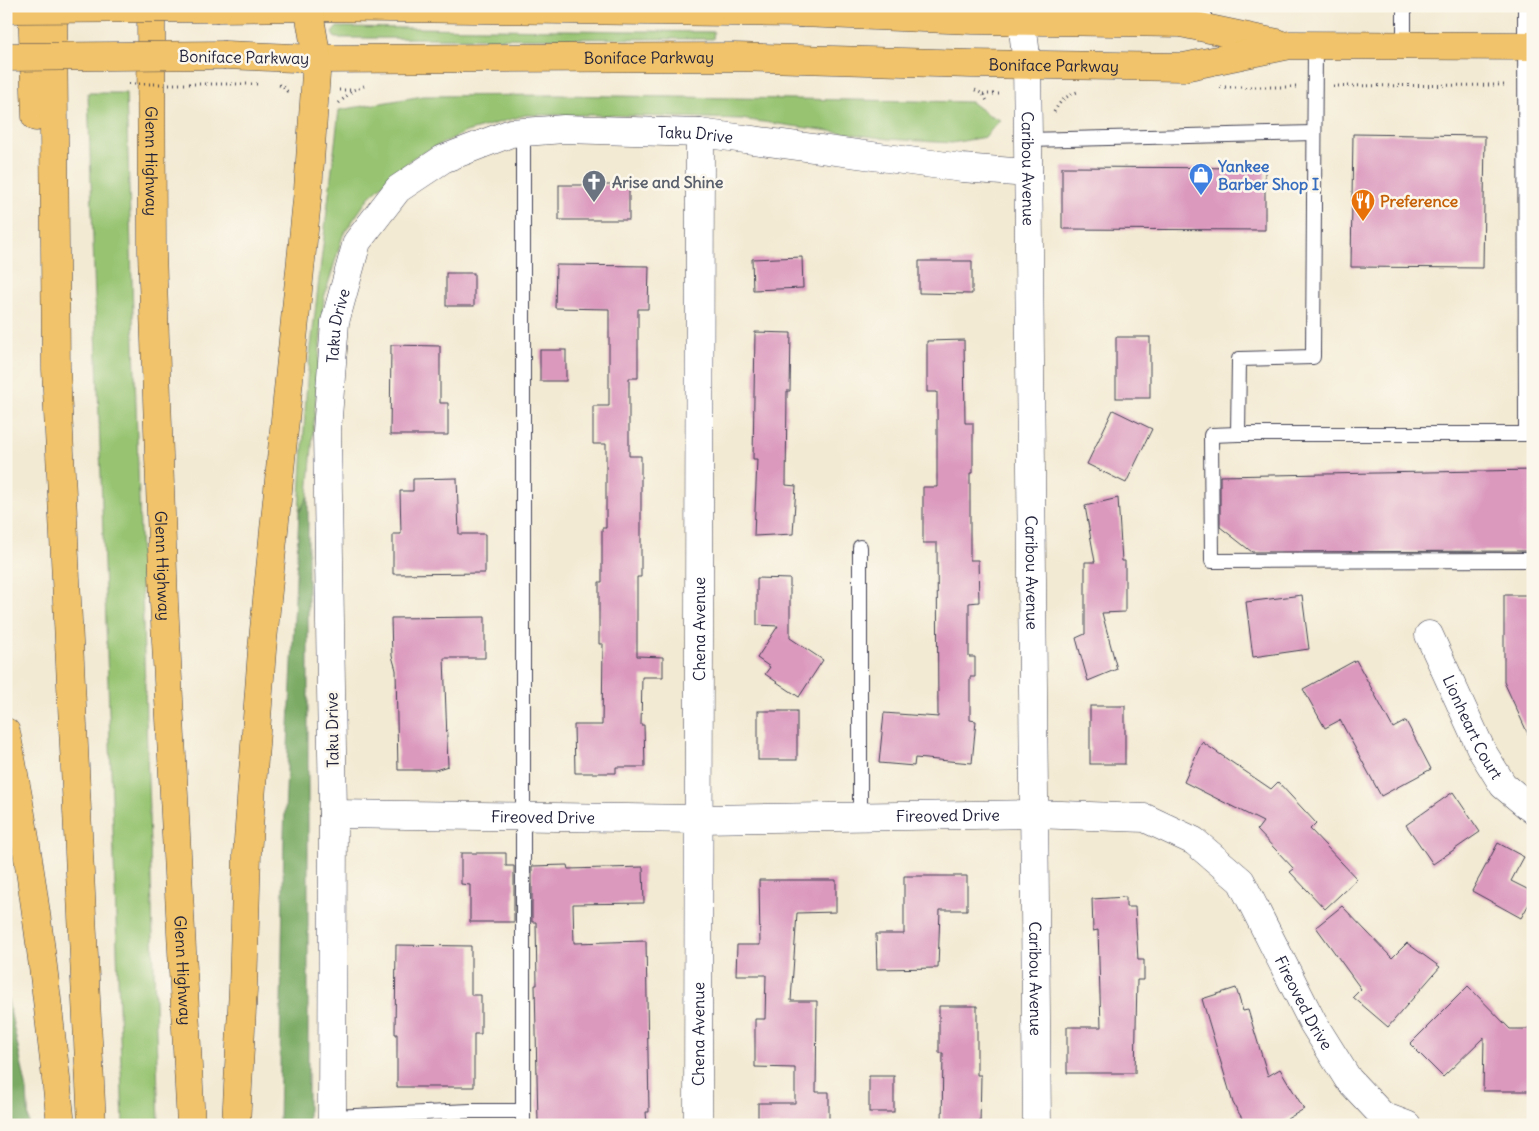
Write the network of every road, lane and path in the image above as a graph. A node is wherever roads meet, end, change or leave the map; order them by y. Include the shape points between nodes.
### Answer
1 (32, 6) edge
2 (53, 6) edge
3 (151, 6) edge
4 (730, 6) edge
5 (1404, 6) edge
6 (1525, 6) edge
7 (308, 7) edge
8 (6, 9) edge
9 (801, 13) junction
10 (1204, 17) edge
11 (1022, 21) junction
12 (1302, 45) junction
13 (1404, 45) junction
14 (1529, 46) edge
15 (6, 56) edge
16 (317, 59) junction
17 (1027, 65) junction
18 (206, 84) dead end
19 (265, 84) dead end
20 (275, 84) dead end
21 (1525, 85) junction
22 (1314, 86) junction
23 (1216, 87) dead end
24 (287, 91) dead end
25 (1080, 91) dead end
26 (1529, 124) edge
27 (523, 132) junction
28 (700, 133) junction
29 (1313, 133) junction
30 (1038, 139) junction
31 (1028, 173) junction
32 (56, 369) junction
33 (1238, 434) junction
34 (860, 547) dead end
35 (1533, 560) edge
36 (1429, 635) dead end
37 (6, 732) edge
38 (1533, 810) edge
39 (333, 814) junction
40 (1034, 814) junction
41 (522, 817) junction
42 (860, 817) junction
43 (697, 819) junction
44 (523, 1118) edge
45 (332, 1121) edge
46 (61, 1125) edge
47 (92, 1125) edge
48 (192, 1125) edge
49 (236, 1125) edge
50 (698, 1125) edge
51 (1036, 1125) edge
52 (1407, 1125) edge

1 - 32 main road via 36,133
2 - 32 main road
3 - 48 main road, Glenn Highway via 152,252 163,583
4 - 9 main road
5 - 13 lane
6 - 14 lane
7 - 8 main road, Boniface Parkway, bridge
7 - 9 main road, Boniface Parkway
7 - 16 main road
9 - 11 main road, Boniface Parkway
10 - 11 main road, Boniface Parkway via 1181,23
10 - 12 main road, Boniface Parkway
11 - 17 street, Caribou Avenue
12 - 13 main road, Boniface Parkway
12 - 17 main road, Boniface Parkway via 1184,67
12 - 22 lane
13 - 14 main road, Boniface Parkway
14 - 21 lane
15 - 16 main road, Boniface Parkway, bridge via 225,55
16 - 17 main road, Boniface Parkway via 734,57
16 - 49 main road via 307,199 261,659 247,854
17 - 30 street, Caribou Avenue
18 - 19 path
20 - 24 path
21 - 22 path
21 - 26 lane
22 - 23 path
22 - 29 lane
25 - 30 path via 1058,104
26 - 33 lane via 1526,434
27 - 28 street, Taku Drive via 564,129
27 - 39 street, Taku Drive via 511,133 443,159 398,189 357,242 337,313 327,430
27 - 41 lane
28 - 31 street, Taku Drive via 962,168
28 - 43 street, Chena Avenue
29 - 30 lane
29 - 33 lane via 1312,357 1239,359
30 - 31 street, Caribou Avenue
31 - 40 street, Caribou Avenue
32 - 47 main road
33 - 35 lane via 1211,435 1212,561
34 - 42 lane
36 - 38 street, Lionheart Court via 1482,751 1503,784
37 - 46 main road via 20,801
39 - 41 street, Fireoved Drive
39 - 45 street, Taku Drive
40 - 42 street, Fireoved Drive
40 - 51 street, Caribou Avenue
40 - 52 street, Fireoved Drive via 1145,818 1194,841 1241,881 1313,1023 1348,1079 1383,1116
41 - 43 street, Fireoved Drive
41 - 44 lane
42 - 43 street, Fireoved Drive
43 - 50 street, Chena Avenue
44 - 45 lane via 471,1111

